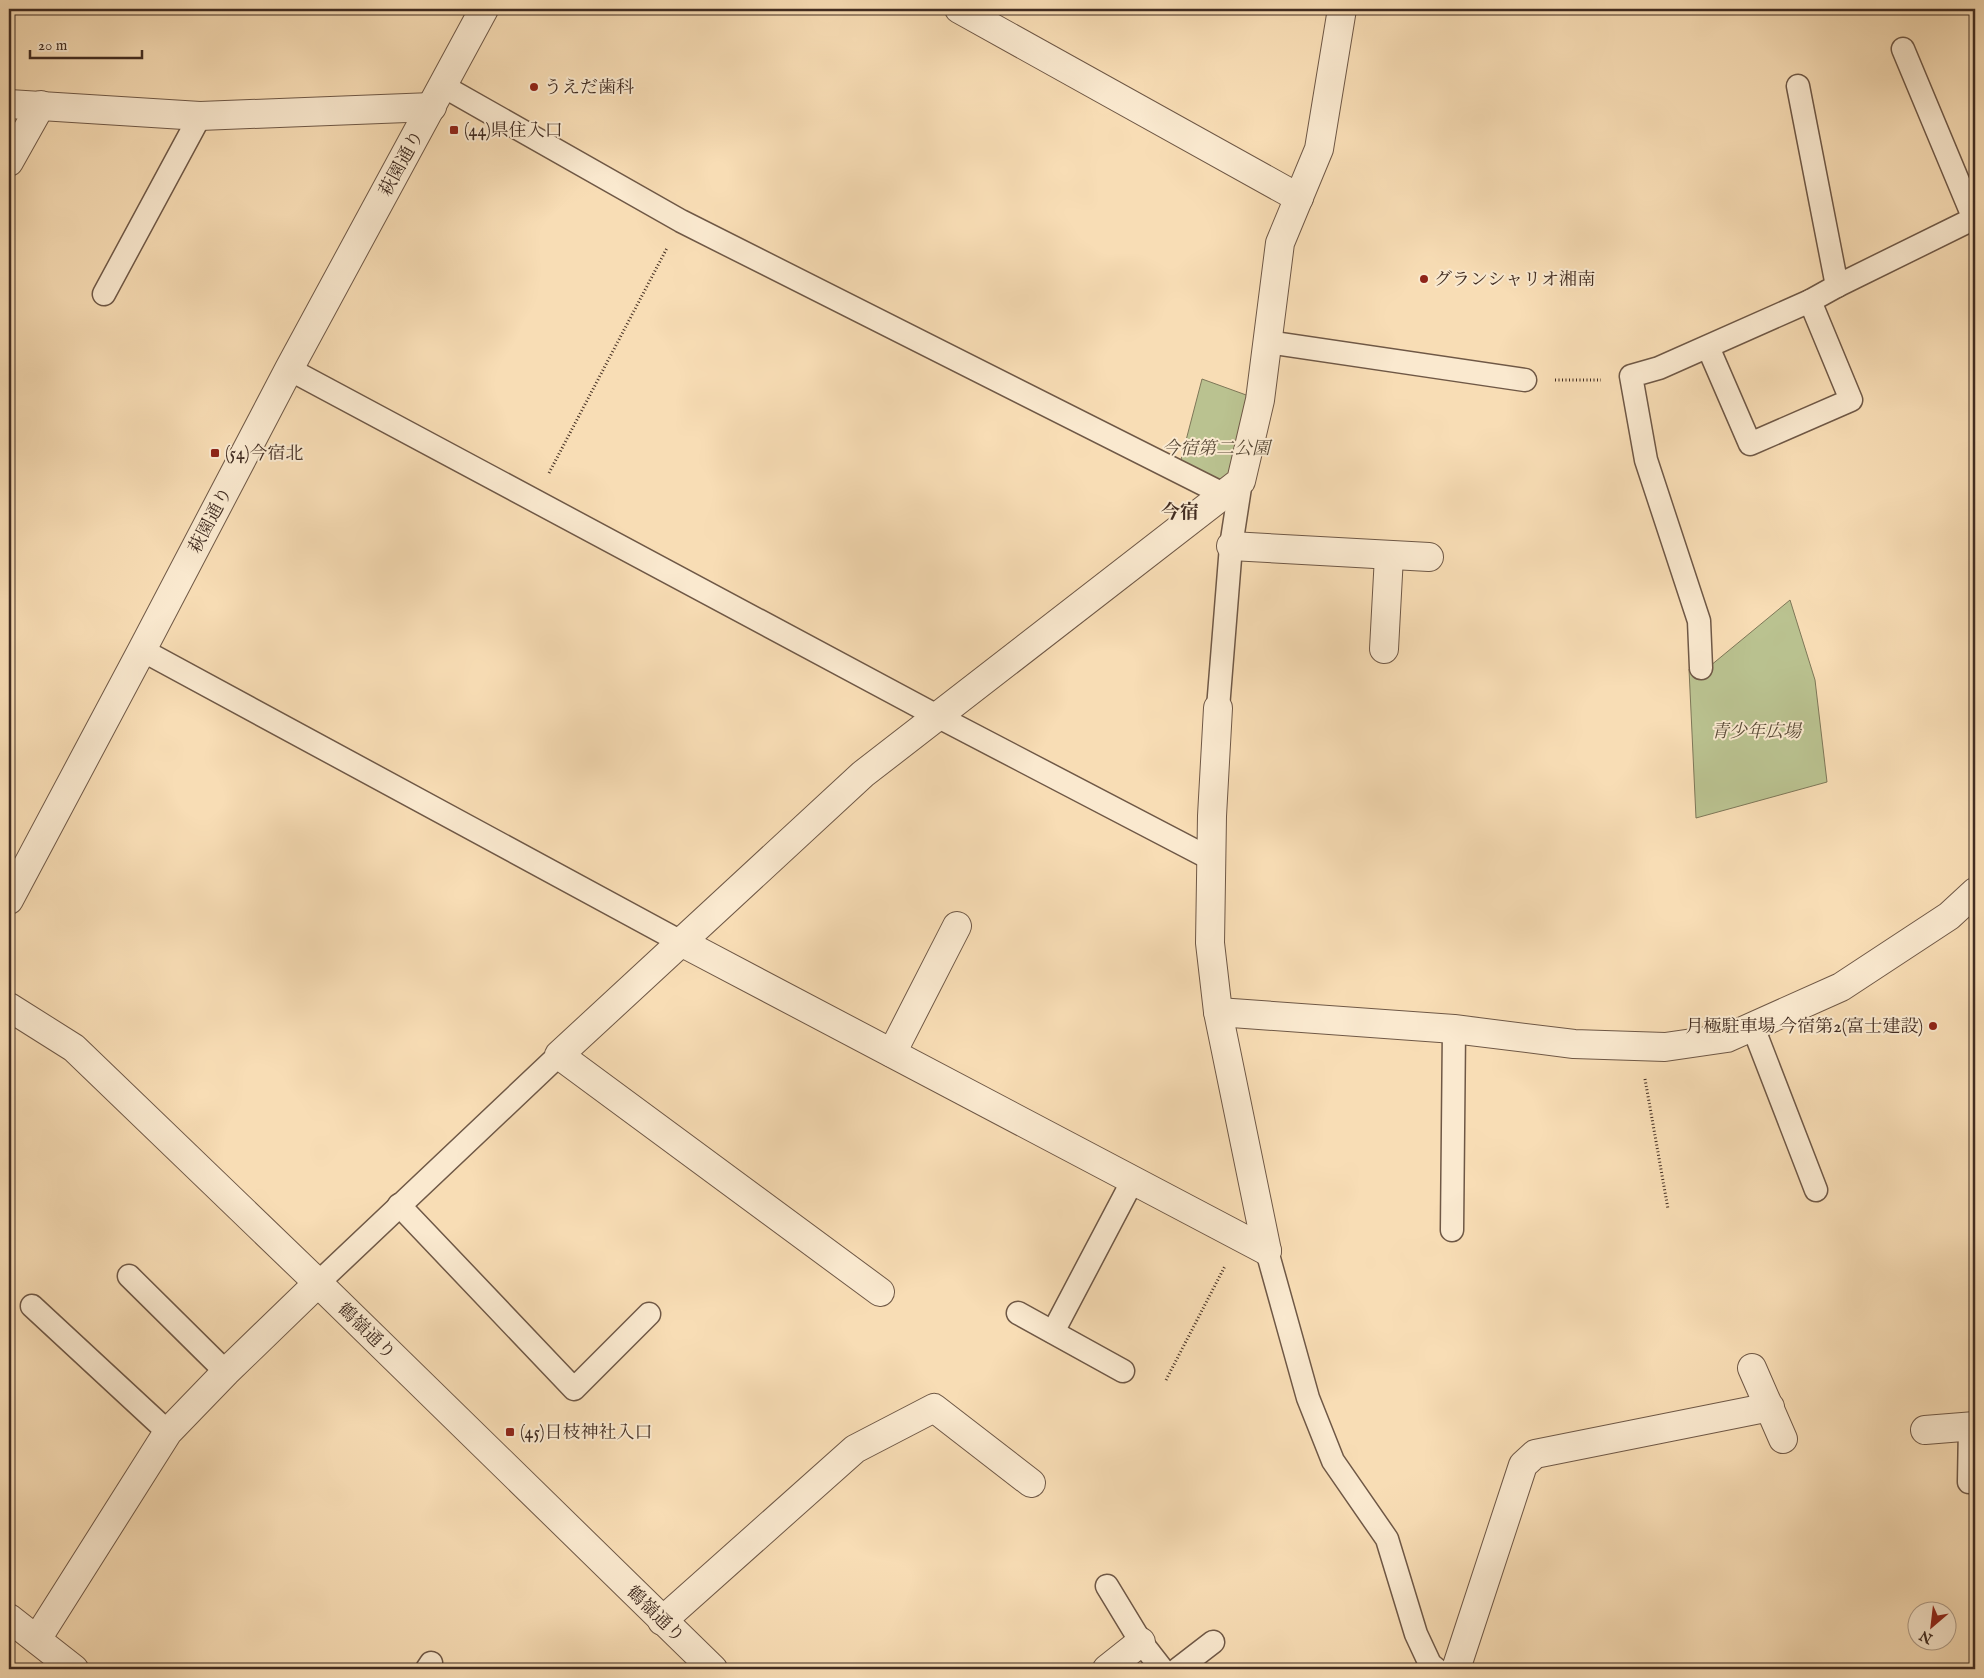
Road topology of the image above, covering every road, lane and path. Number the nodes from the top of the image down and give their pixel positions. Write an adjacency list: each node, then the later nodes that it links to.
1 (484, 9): 6 (street, 萩園通り)
2 (959, 9): 11 (street)
3 (1342, 9): 11 (street)
4 (1903, 49): 12 (lane)
5 (1798, 86): 14 (lane)
6 (437, 97): 9 (street); 13 (lane); 19 (street, 萩園通り)
7 (9, 104): 8 (street)
8 (41, 105): 9 (street); 10 (street)
9 (200, 116): 15 (lane)
10 (9, 162)
11 (1299, 198): 17 (street)
12 (1974, 218): 14 (lane)
13 (681, 221): 22 (lane); 23 (path)
14 (1837, 286): 16 (lane)
15 (104, 294)
16 (1810, 301): 18 (lane); 18 (lane)
17 (1268, 342): 21 (lane); 22 (street)
18 (1708, 347): 20 (lane)
19 (289, 369): 23 (lane); 28 (street, 萩園通り)
20 (1632, 376): 21 (path); 29 (lane)
21 (1525, 380)
22 (1232, 487): 24 (lane); 31 (street)
23 (534, 500): 31 (lane)
24 (1231, 546): 25 (street); 30 (lane)
25 (1389, 556): 26 (street); 27 (street)
26 (1429, 558)
27 (1384, 649)
28 (142, 650): 34 (street, 萩園通り); 36 (lane)
29 (1701, 668)
30 (1218, 708): 32 (street)
31 (937, 716): 32 (lane); 36 (street)
32 (1211, 859): 38 (street)
33 (1975, 892): 39 (street)
34 (9, 900)
35 (957, 926): 42 (street)
36 (681, 942): 42 (street); 43 (street)
37 (9, 1007): 52 (street, 鶴嶺通り)
38 (1218, 1012): 40 (street); 50 (street)
39 (1753, 1027): 41 (street); 45 (lane)
40 (1454, 1029): 41 (street); 48 (lane)
41 (1639, 1046): 47 (path)
42 (892, 1053): 44 (street)
43 (559, 1055): 46 (lane); 53 (street)
44 (1133, 1180): 49 (street); 57 (lane)
45 (1816, 1190)
46 (399, 1205): 52 (lane); 56 (lane)
47 (1668, 1209)
48 (1452, 1230)
49 (1240, 1236): 50 (street); 61 (path)
50 (1267, 1251): 80 (lane)
51 (129, 1276): 60 (lane)
52 (318, 1282): 60 (street); 71 (street, 鶴嶺通り)
53 (880, 1292)
54 (32, 1306): 65 (lane)
55 (1018, 1313): 57 (lane)
56 (649, 1314)
57 (1053, 1332): 59 (lane)
58 (1752, 1368): 62 (street)
59 (1123, 1371)
60 (226, 1372): 65 (street)
61 (1166, 1380)
62 (1770, 1407): 66 (street); 81 (street)
63 (1973, 1426): 64 (street); 67 (lane)
64 (1925, 1430)
65 (168, 1432): 72 (street)
66 (1783, 1439)
67 (1969, 1482)
68 (1031, 1483): 71 (street)
69 (1107, 1586): 73 (lane)
70 (9, 1618): 72 (street)
71 (662, 1621): 76 (street, 鶴嶺通り)
72 (37, 1639): 75 (street)
73 (1141, 1642): 77 (street); 78 (lane)
74 (1213, 1642): 79 (lane)
75 (74, 1669)
76 (713, 1669)
77 (1107, 1669)
78 (1162, 1669)
79 (1178, 1669)
80 (1436, 1669)
81 (1456, 1669)

